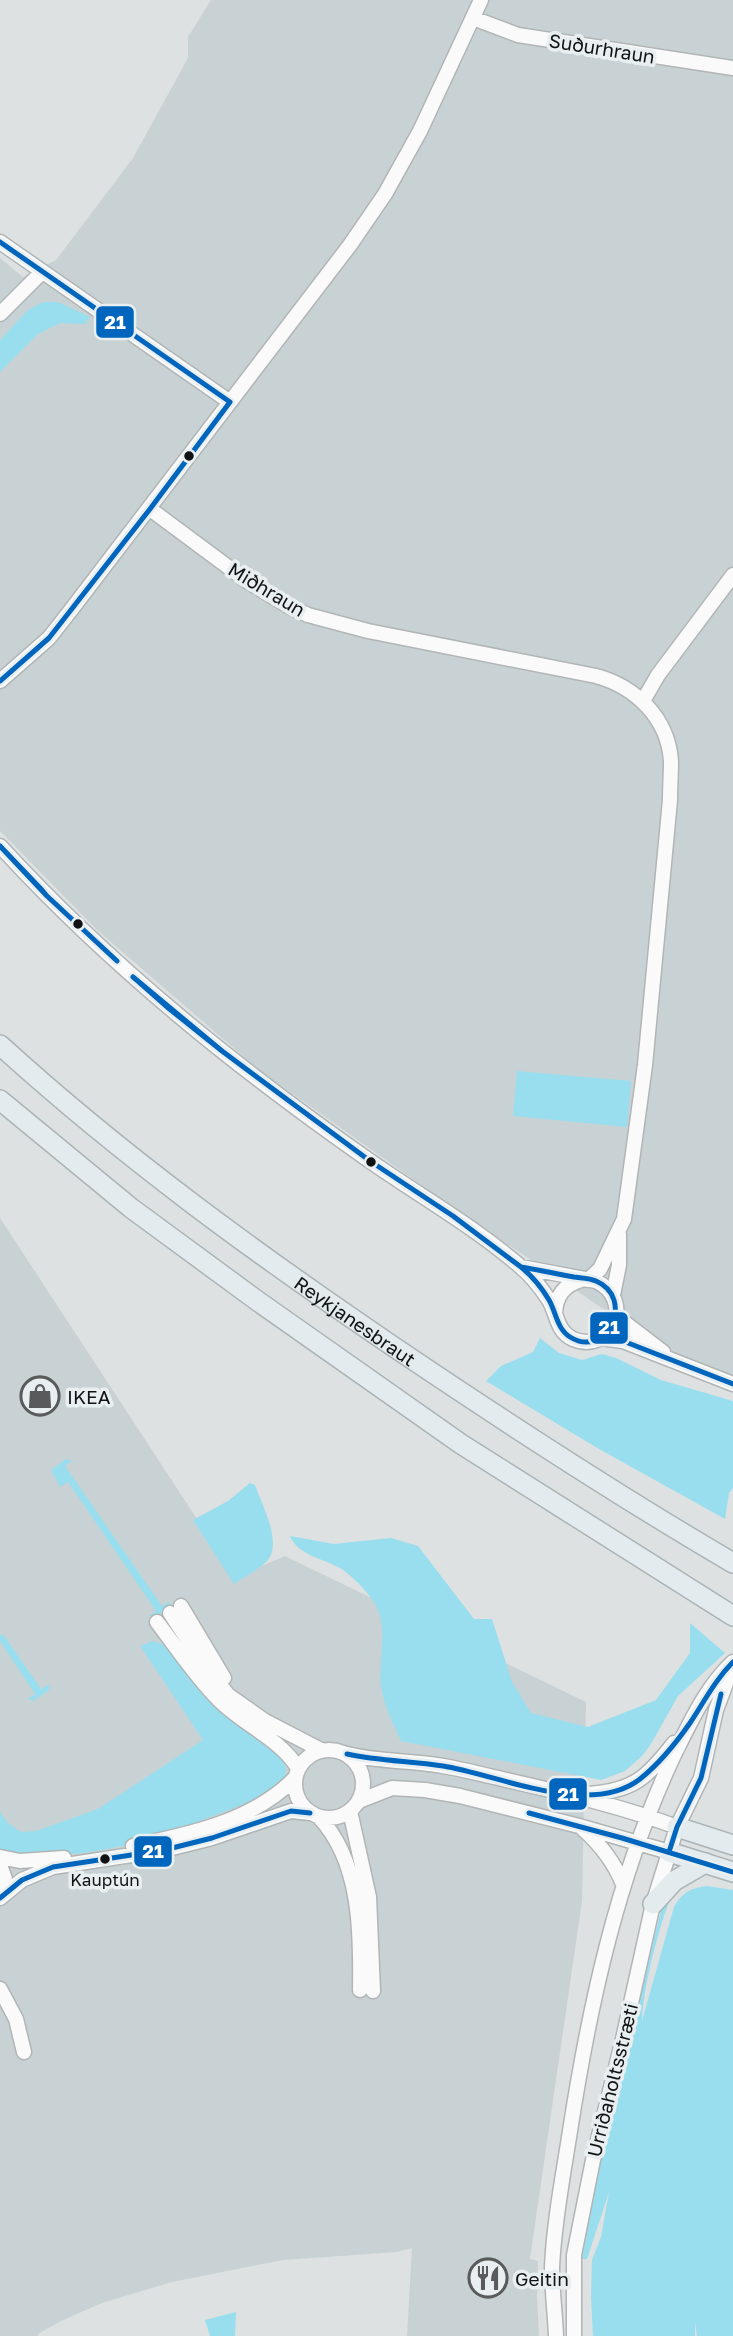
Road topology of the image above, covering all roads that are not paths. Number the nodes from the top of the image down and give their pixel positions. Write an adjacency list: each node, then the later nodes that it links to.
1 (481, 0): 2 (street)
2 (473, 18): 3 (street, Suðurhraun); 7 (street)
3 (733, 68)
4 (0, 242): 5 (street)
5 (41, 272): 6 (street); 7 (street)
6 (0, 314)
7 (230, 402): 8 (street)
8 (150, 509): 10 (street); 11 (street, Miðhraun)
9 (733, 575): 11 (street)
10 (0, 681)
11 (643, 701): 15 (street, Miðhraun)
12 (0, 846): 16 (street)
13 (0, 1045): 24 (highway, Reykjanesbraut)
14 (0, 1100): 25 (highway, Reykjanesbraut)
15 (619, 1233): 17 (street, Miðhraun); 18 (street, Miðhraun)
16 (521, 1267): 17 (street); 19 (street)
17 (585, 1280): 18 (street); 19 (street)
18 (612, 1295): 20 (street)
19 (555, 1313): 21 (street)
20 (616, 1316): 21 (street); 22 (street)
21 (601, 1338): 22 (street)
22 (672, 1359): 23 (street)
23 (733, 1384)
24 (733, 1563)
25 (667, 1576): 27 (highway, Reykjanesbraut); 29 (highway)
26 (176, 1610): 32 (street)
27 (733, 1616)
28 (157, 1622): 34 (street)
29 (733, 1626)
30 (733, 1664): 31 (street); 40 (street)
31 (690, 1722): 35 (street); 38 (street)
32 (321, 1750): 33 (street); 34 (street)
33 (347, 1755): 35 (street); 36 (street)
34 (296, 1773): 37 (street); 44 (street)
35 (575, 1795): 38 (street)
36 (355, 1806): 37 (street); 37 (street); 39 (street)
37 (314, 1815): 49 (street)
38 (646, 1816): 40 (street); 41 (street)
39 (579, 1826): 41 (street); 48 (street)
40 (677, 1827): 42 (highway); 43 (street, Urriðaholtsstræti)
41 (638, 1842): 43 (street); 48 (street, Urriðaholtsstræti)
42 (733, 1845)
43 (669, 1852): 45 (highway); 50 (street, Urriðaholtsstræti)
44 (0, 1857)
45 (705, 1863): 47 (highway); 50 (highway)
46 (0, 1865): 49 (street)
47 (733, 1872)
48 (623, 1884): 53 (street, Urriðaholtsstræti)
49 (0, 1898)
50 (653, 1904): 54 (street, Urriðaholtsstræti)
51 (0, 1989): 52 (street)
52 (24, 2052)
53 (556, 2336)
54 (574, 2336)

